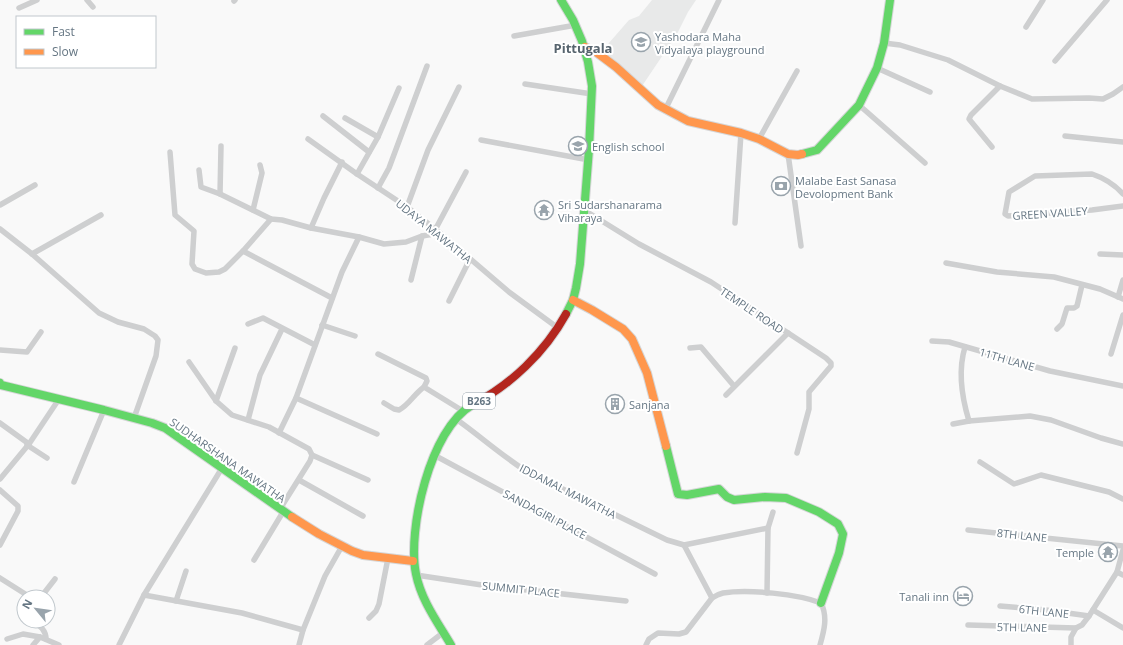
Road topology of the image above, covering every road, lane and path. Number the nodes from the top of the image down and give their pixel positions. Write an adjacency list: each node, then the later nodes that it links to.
1 (37, 0): 9 (street)
2 (87, 0): 8 (street)
3 (561, 0): 10 (main road, B263)
4 (719, 0): 27 (street)
5 (890, 0): 13 (main road)
6 (1043, 0): 11 (street)
7 (1107, 0): 15 (street)
8 (93, 7)
9 (19, 8)
10 (576, 25): 12 (street); 14 (main road, B263)
11 (1026, 27)
12 (514, 36)
13 (884, 43): 17 (main road); 20 (street)
14 (585, 47): 25 (main road, B263); 27 (main road)
15 (1055, 62)
16 (427, 66): 50 (street)
17 (877, 68): 24 (street); 26 (main road)
18 (797, 71): 34 (street)
19 (525, 84): 25 (street)
20 (1000, 86): 22 (street); 38 (street)
21 (459, 87): 55 (street)
22 (1123, 87)
23 (399, 88): 32 (street)
24 (930, 92)
25 (592, 94): 42 (main road, B263)
26 (859, 105): 41 (main road); 44 (street)
27 (665, 110): 30 (main road)
28 (323, 116): 40 (street)
29 (345, 118): 32 (street)
30 (741, 133): 34 (main road); 60 (street)
31 (1065, 136): 36 (street)
32 (378, 137): 40 (street)
33 (308, 139): 43 (street, UDAYA MAWATHA)
34 (759, 139): 41 (main road)
35 (481, 140): 42 (street)
36 (1123, 142)
37 (220, 146): 51 (street)
38 (992, 147)
39 (170, 152): 67 (street)
40 (370, 152): 48 (street)
41 (788, 154): 66 (street)
42 (589, 160): 57 (main road, B263)
43 (342, 162): 48 (street, UDAYA MAWATHA); 61 (street)
44 (925, 162)
45 (260, 165): 56 (street)
46 (199, 170): 51 (street)
47 (466, 172): 63 (street)
48 (357, 174): 50 (street, UDAYA MAWATHA)
49 (35, 184): 53 (street)
50 (378, 188): 55 (street, UDAYA MAWATHA)
51 (220, 194): 56 (street)
52 (1123, 194): 54 (street, GREEN VALLEY)
53 (0, 204)
54 (1123, 206)
55 (406, 207): 63 (street, UDAYA MAWATHA)
56 (253, 210): 59 (street)
57 (584, 210): 78 (main road, B263); 87 (street, TEMPLE ROAD)
58 (102, 215): 68 (street)
59 (271, 219): 61 (street); 67 (street)
60 (735, 223)
61 (311, 228): 65 (street)
62 (0, 229): 68 (street)
63 (437, 231): 64 (street); 71 (street, UDAYA MAWATHA)
64 (422, 236): 65 (street); 73 (street)
65 (359, 237): 76 (street)
66 (801, 246)
67 (243, 251): 76 (street)
68 (32, 254): 109 (street)
69 (1100, 254): 70 (street)
70 (1123, 255)
71 (470, 259): 79 (street); 84 (street, UDAYA MAWATHA)
72 (946, 263): 75 (street)
73 (411, 280)
74 (1123, 280): 77 (street)
75 (1082, 285): 77 (street); 85 (street)
76 (332, 298): 82 (street)
77 (1120, 298)
78 (573, 300): 84 (main road, B263); 158 (main road)
79 (449, 301)
80 (1123, 315): 96 (street)
81 (248, 324): 83 (street)
82 (322, 325): 88 (street); 90 (street)
83 (282, 328): 90 (street); 111 (street)
84 (558, 328): 108 (main road, B263)
85 (1057, 329)
86 (41, 332): 94 (street)
87 (788, 333): 99 (street); 119 (street, TEMPLE ROAD)
88 (355, 336)
89 (932, 341): 91 (street)
90 (315, 344): 103 (street)
91 (965, 347): 100 (street, 11TH LANE); 112 (street, 11TH LANE)
92 (235, 348): 105 (street)
93 (690, 348): 99 (street)
94 (0, 350)
95 (378, 354): 101 (street)
96 (1110, 354)
97 (189, 362): 105 (street)
98 (0, 384): 104 (main road, SUDHARSHANA MAWATHA)
99 (734, 386): 102 (street)
100 (1123, 386)
101 (424, 387): 106 (street); 108 (street)
102 (726, 395)
103 (296, 398): 115 (street); 116 (street)
104 (59, 399): 107 (main road, SUDHARSHANA MAWATHA); 117 (street)
105 (216, 401): 111 (street)
106 (384, 403)
107 (104, 410): 109 (main road, SUDHARSHANA MAWATHA); 128 (street)
108 (463, 411): 110 (main road, B263)
109 (134, 418): 124 (main road, SUDHARSHANA MAWATHA)
110 (456, 418): 121 (main road, B263); 137 (street, IDDAMAL MAWATHA)
111 (248, 420): 115 (street)
112 (969, 421): 114 (street); 118 (street)
113 (0, 423): 117 (street)
114 (953, 424)
115 (279, 433): 120 (street)
116 (377, 434)
117 (28, 444): 122 (street); 125 (street)
118 (1123, 444)
119 (797, 453)
120 (312, 454): 126 (street); 127 (street)
121 (434, 455): 143 (main road, B263); 146 (street, SANDAGIRI PLACE)
122 (47, 458)
123 (980, 462): 130 (street)
124 (222, 468): 131 (main road, SUDHARSHANA MAWATHA); 154 (street)
125 (0, 479)
126 (299, 480): 131 (street); 133 (street)
127 (368, 480)
128 (74, 482)
129 (0, 490): 136 (street)
130 (1123, 499)
131 (282, 510): 138 (main road, SUDHARSHANA MAWATHA); 142 (street)
132 (773, 512): 134 (street)
133 (363, 516)
134 (768, 528): 137 (street); 153 (street)
135 (968, 530): 139 (street, 8TH LANE)
136 (0, 545)
137 (684, 545): 155 (street)
138 (342, 546): 141 (main road, SUDHARSHANA MAWATHA); 167 (street)
139 (1123, 546)
140 (1123, 550): 145 (street)
141 (388, 558): 143 (main road, SUDHARSHANA MAWATHA); 162 (street)
142 (254, 560)
143 (413, 561): 147 (main road, B263)
144 (186, 571): 156 (street)
145 (1117, 572): 148 (street); 160 (street)
146 (655, 574)
147 (416, 575): 157 (street, SUMMIT PLACE); 168 (main road, B263)
148 (1123, 575)
149 (0, 578): 151 (street)
150 (55, 580): 152 (street)
151 (17, 589)
152 (48, 589)
153 (767, 593): 155 (street); 158 (street)
154 (144, 595): 156 (street); 173 (street)
155 (712, 598): 177 (street)
156 (176, 601): 167 (street)
157 (626, 601)
158 (821, 603): 178 (street)
159 (1000, 606): 161 (street, 6TH LANE)
160 (1093, 610): 161 (street); 165 (street)
161 (1089, 616): 164 (street)
162 (369, 618)
163 (968, 625): 164 (street, 5TH LANE)
164 (1076, 628): 179 (street)
165 (1123, 628)
166 (43, 629): 170 (street)
167 (303, 630): 174 (street)
168 (444, 632): 175 (street); 176 (main road, B263)
169 (7, 638): 170 (street)
170 (43, 638): 171 (street); 172 (street)
171 (33, 645)
172 (59, 645)
173 (119, 645)
174 (299, 645)
175 (427, 645)
176 (451, 645)
177 (646, 645)
178 (820, 645)
179 (1071, 645)

